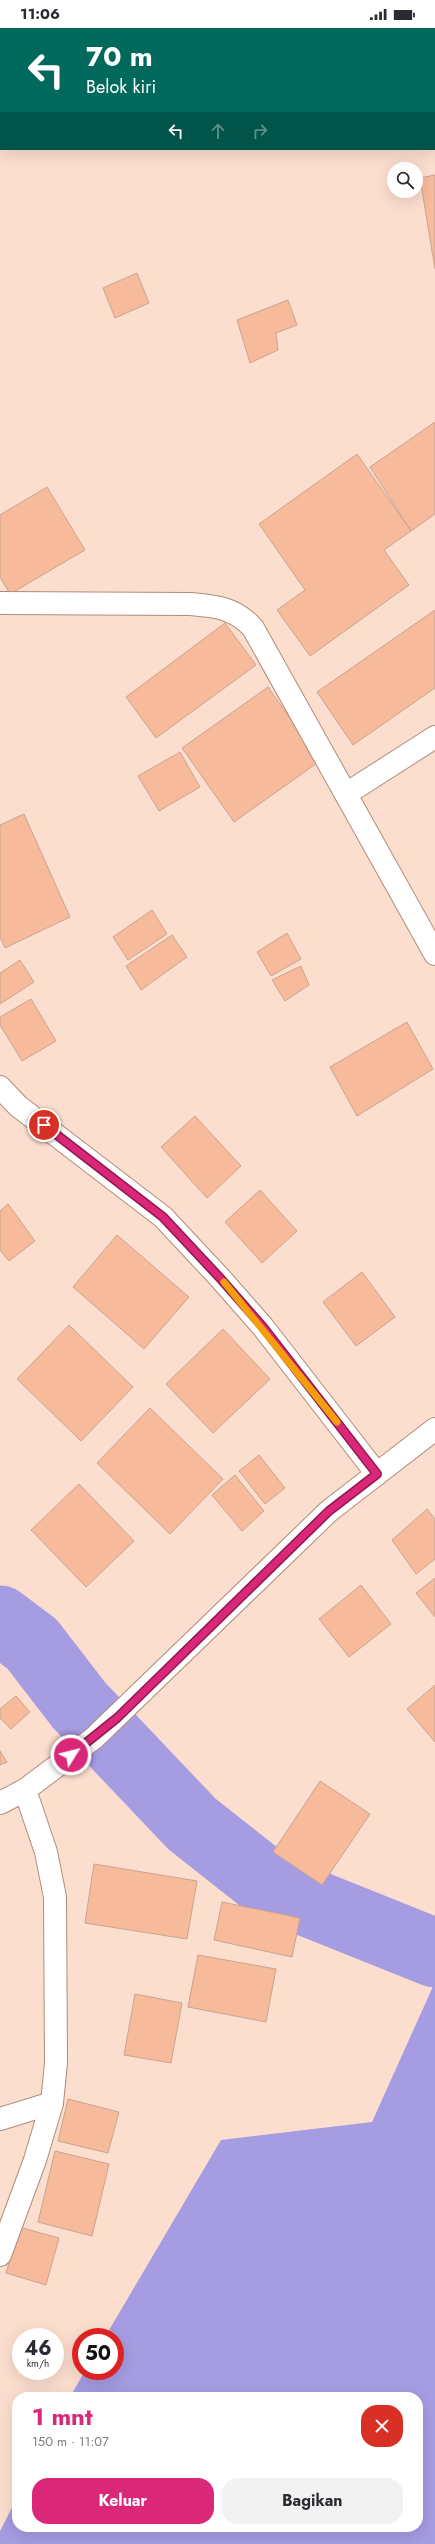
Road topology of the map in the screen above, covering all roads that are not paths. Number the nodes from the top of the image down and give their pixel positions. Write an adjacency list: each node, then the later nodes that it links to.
1 (0, 603): 3 (street)
2 (435, 737): 3 (street)
3 (346, 794): 4 (street)
4 (435, 954)
5 (0, 1087): 7 (street)
6 (435, 1429): 7 (street)
7 (377, 1474): 8 (street)
8 (25, 1790): 9 (street); 10 (street)
9 (0, 1803)
10 (52, 2103): 11 (street); 12 (street)
11 (0, 2119)
12 (0, 2255)

